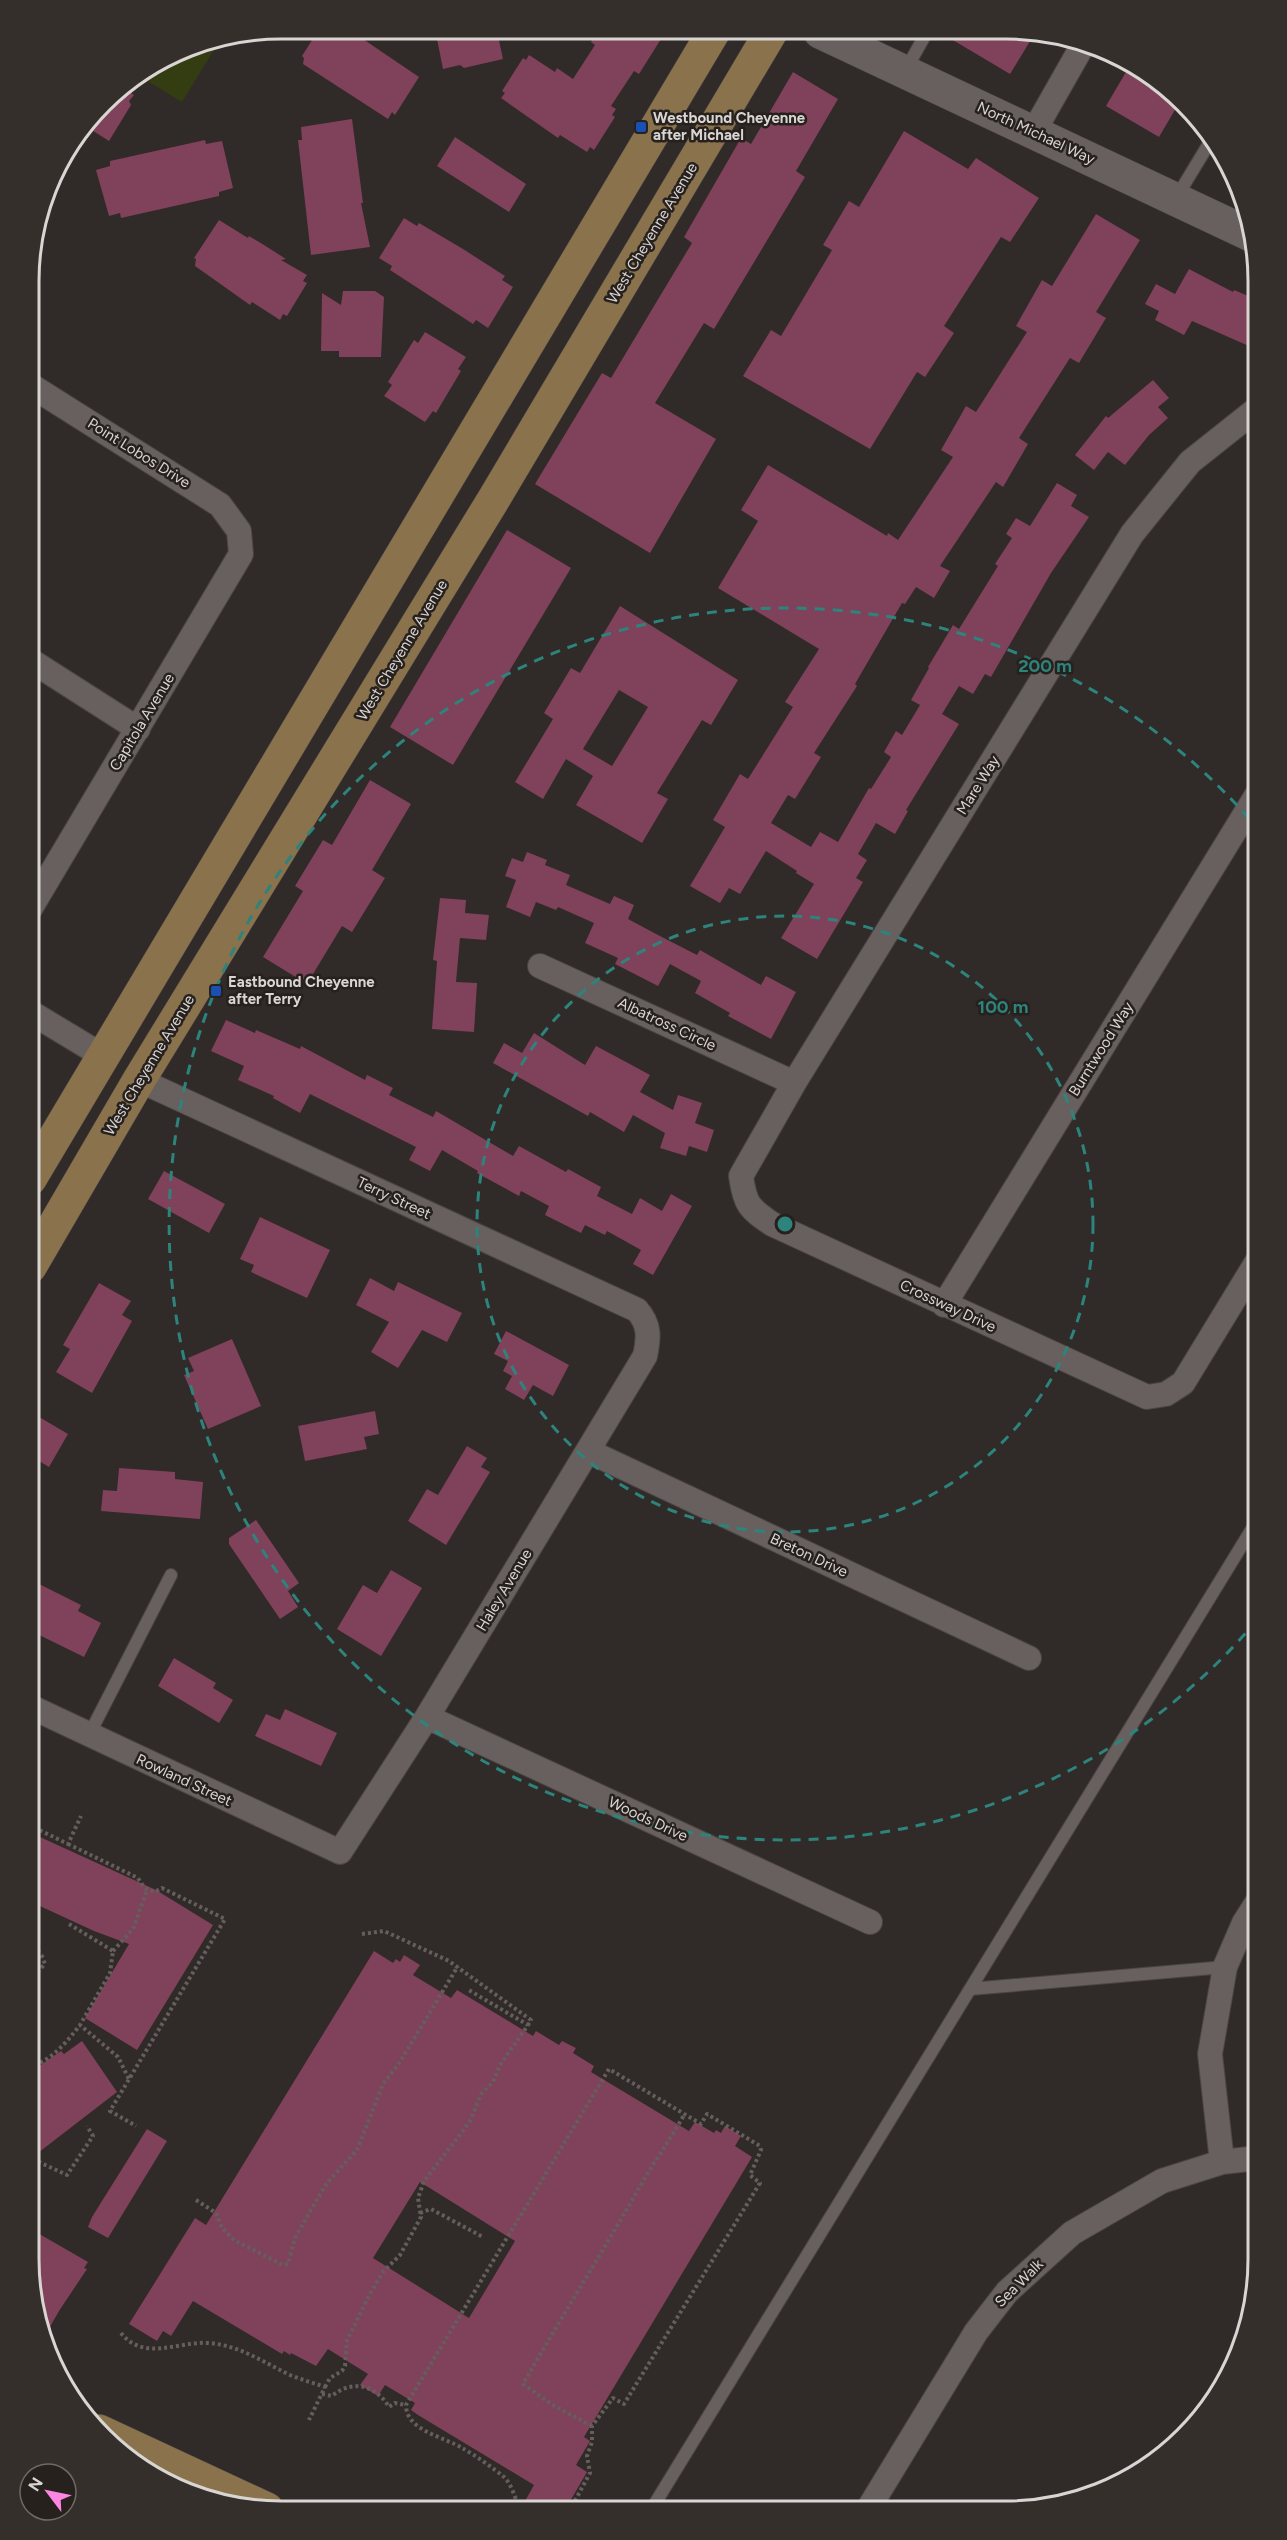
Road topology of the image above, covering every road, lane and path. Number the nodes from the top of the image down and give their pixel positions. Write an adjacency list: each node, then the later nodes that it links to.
1 (709, 39): 16 (main road)
2 (767, 39): 22 (main road, West Cheyenne Avenue)
3 (835, 39): 6 (street, North Michael Way)
4 (924, 39): 6 (lane)
5 (1080, 51): 7 (street)
6 (905, 72): 7 (street, North Michael Way)
7 (1034, 131): 9 (street, North Michael Way)
8 (1207, 147): 9 (lane)
9 (1176, 199): 10 (street, North Michael Way)
10 (1242, 231)
11 (39, 391): 13 (street, Point Lobos Drive)
12 (1248, 416): 23 (street, Mare Way)
13 (239, 531): 15 (street, Capitola Avenue)
14 (39, 666): 15 (street)
15 (138, 729): 18 (street, Capitola Avenue)
16 (256, 801): 21 (main road); 22 (main road)
17 (1248, 809): 29 (street, Burntwood Way)
18 (39, 894)
19 (540, 966): 23 (street, Albatross Circle)
20 (39, 1017): 21 (street)
21 (103, 1056): 24 (main road); 26 (main road)
22 (140, 1080): 27 (main road, West Cheyenne Avenue); 30 (street, Terry Street)
23 (794, 1083): 25 (street, Mare Way)
24 (39, 1164)
25 (743, 1192): 29 (street, Crossway Drive)
26 (39, 1222)
27 (39, 1251)
28 (1248, 1276): 29 (street, Crossway Drive)
29 (944, 1305)
30 (645, 1320): 31 (street, Haley Avenue)
31 (588, 1451): 34 (street, Breton Drive); 36 (street, Haley Avenue)
32 (1248, 1535): 53 (lane)
33 (171, 1575): 37 (lane)
34 (1029, 1658)
35 (39, 1711): 37 (street, Rowland Street)
36 (428, 1717): 41 (street, Haley Avenue); 44 (street, Woods Drive)
37 (89, 1735): 41 (street, Rowland Street)
38 (81, 1816): 40 (path)
39 (39, 1830): 40 (path)
40 (68, 1844): 42 (path)
41 (339, 1852)
42 (147, 1890): 47 (path); 57 (path)
43 (1248, 1917): 50 (street)
44 (870, 1922)
45 (69, 1924): 47 (path)
46 (363, 1934): 49 (path)
47 (113, 1951): 54 (path)
48 (39, 1953): 51 (path)
49 (458, 1966): 55 (path); 64 (path)
50 (1225, 1967): 53 (lane); 63 (street)
51 (39, 1970)
52 (467, 1989): 55 (path)
53 (970, 1989): 77 (lane)
54 (80, 2025): 56 (path); 57 (path)
55 (528, 2025): 65 (path)
56 (39, 2063)
57 (129, 2080): 60 (path)
58 (684, 2115): 70 (path); 72 (path); 72 (path)
59 (87, 2126): 62 (path)
60 (136, 2126)
61 (1248, 2159): 63 (street, Sea Walk)
62 (39, 2162)
63 (1222, 2162): 78 (street, Sea Walk)
64 (196, 2200)
65 (420, 2212): 66 (path); 68 (path)
66 (483, 2236)
67 (121, 2333): 68 (path)
68 (325, 2387): 69 (path)
69 (322, 2394): 70 (path); 71 (path)
70 (406, 2405): 75 (path)
71 (309, 2420)
72 (592, 2426): 76 (path)
73 (123, 2443): 74 (main road)
74 (242, 2498)
75 (517, 2501)
76 (575, 2501)
77 (657, 2501)
78 (873, 2501)

